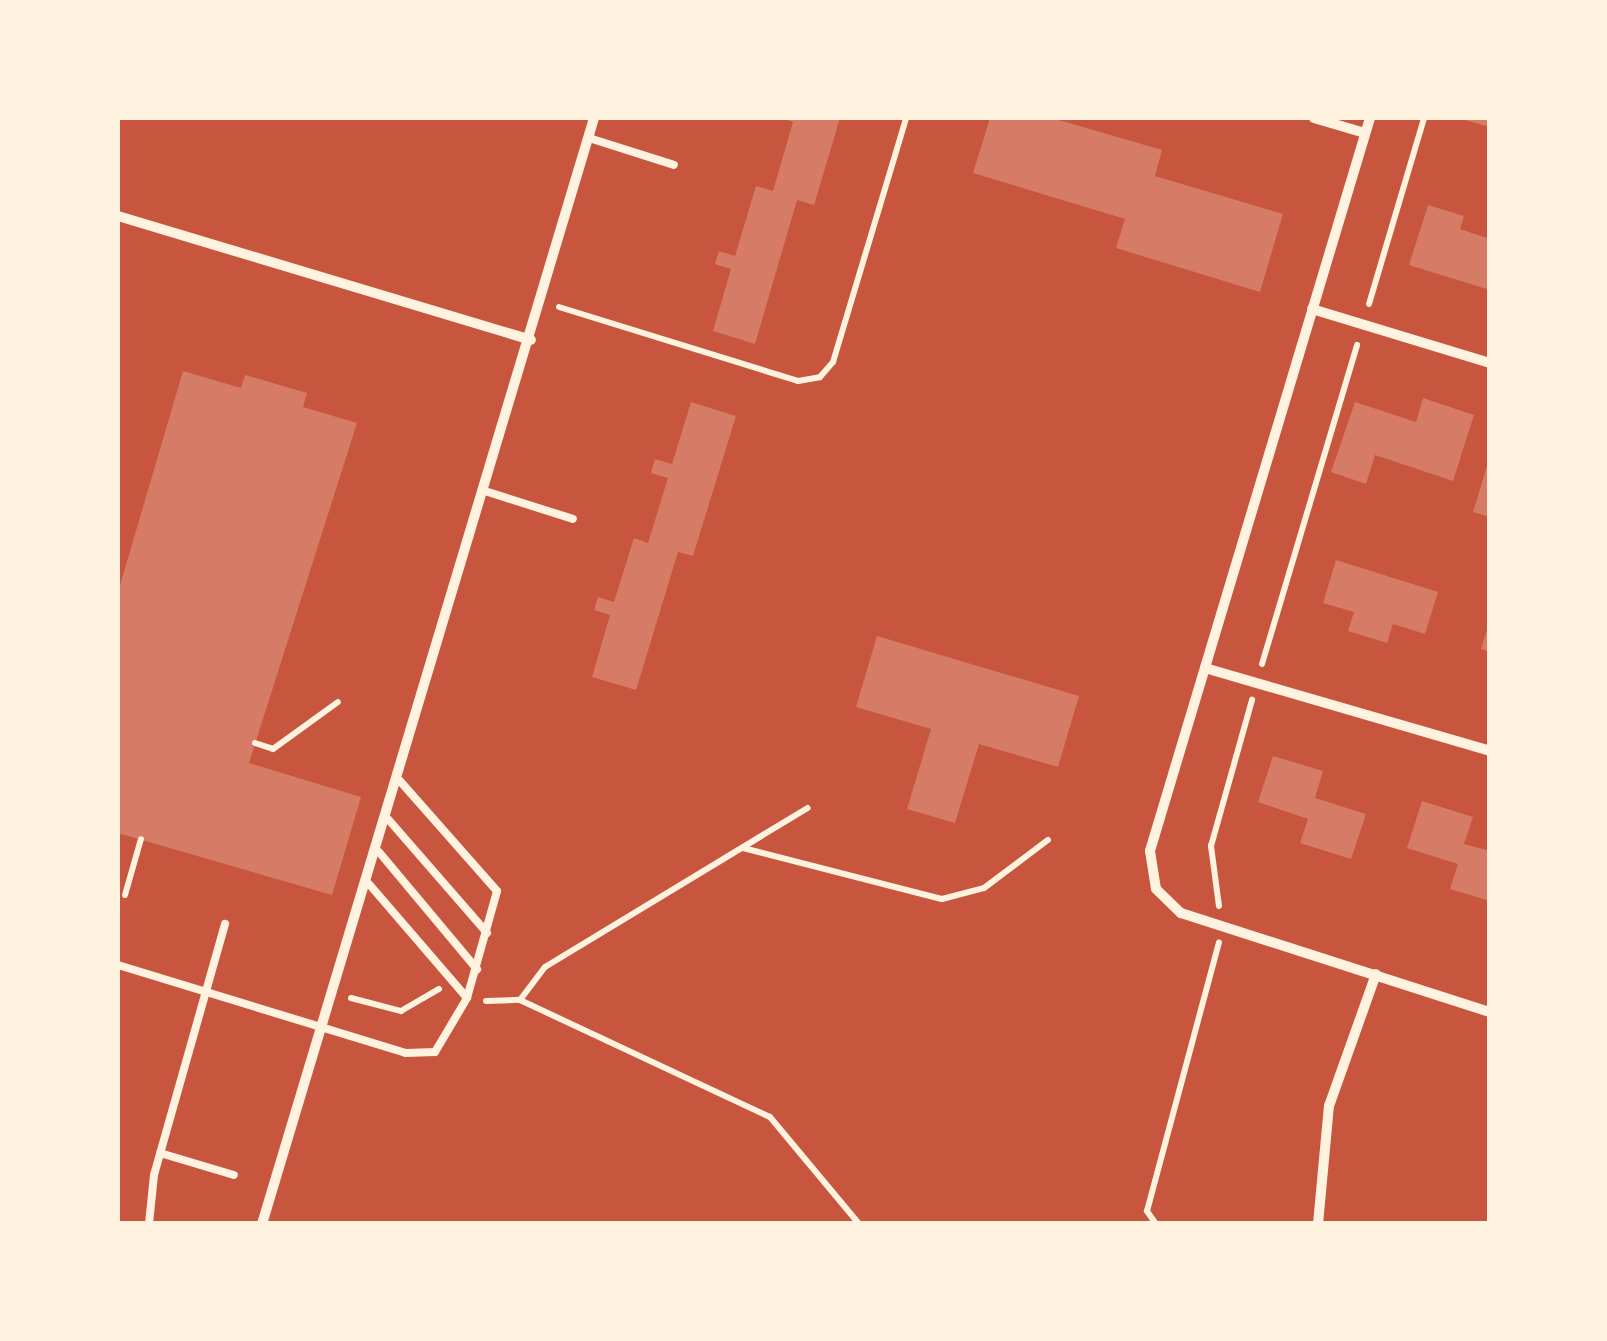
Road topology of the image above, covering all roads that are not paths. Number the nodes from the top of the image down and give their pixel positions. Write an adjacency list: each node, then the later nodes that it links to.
1 (594, 118): 5 (street)
2 (1314, 118): 4 (street)
3 (1370, 118): 4 (street)
4 (1365, 133): 8 (street)
5 (588, 138): 6 (lane); 9 (street)
6 (674, 165)
7 (118, 216): 9 (street)
8 (1312, 309): 10 (street); 13 (street)
9 (531, 340): 11 (street)
10 (1490, 363)
11 (488, 492): 12 (lane); 15 (street)
12 (573, 519)
13 (1205, 668): 14 (street); 23 (street)
14 (1490, 751)
15 (400, 781): 16 (street); 20 (lane)
16 (388, 819): 17 (street); 20 (lane)
17 (379, 852): 18 (street); 22 (lane)
18 (369, 884): 25 (lane); 27 (street)
19 (226, 924): 24 (lane)
20 (487, 934): 22 (lane)
21 (118, 965): 24 (lane)
22 (477, 969): 25 (lane)
23 (1376, 974): 26 (street); 32 (street)
24 (205, 992): 27 (lane); 28 (lane)
25 (467, 998): 27 (lane)
26 (1490, 1012)
27 (325, 1028): 31 (street)
28 (160, 1153): 29 (lane); 30 (lane)
29 (234, 1174)
30 (150, 1224)
31 (262, 1224)
32 (1318, 1224)

